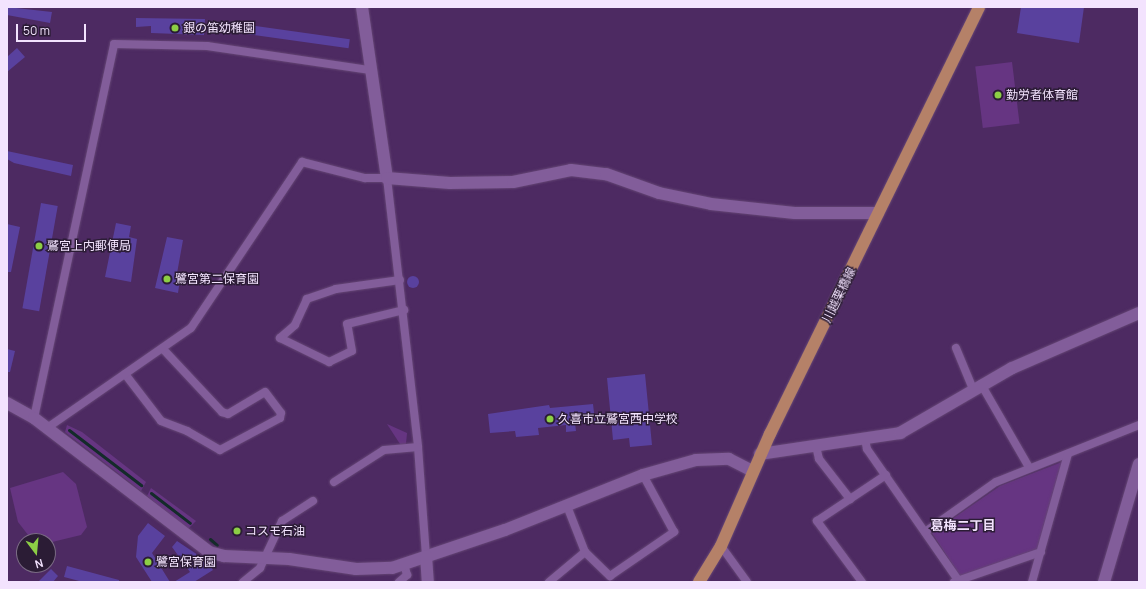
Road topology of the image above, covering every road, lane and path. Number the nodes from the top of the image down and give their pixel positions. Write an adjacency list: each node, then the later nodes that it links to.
1 (362, 7): 3 (street)
2 (979, 7): 5 (main road, 川越栗橋線)
3 (370, 70): 4 (street); 14 (street)
4 (387, 178): 5 (street); 6 (street); 10 (street)
5 (878, 213): 20 (main road, 川越栗橋線)
6 (400, 280): 7 (street); 7 (street)
7 (404, 310): 19 (street)
8 (1139, 314): 12 (street)
9 (956, 348): 12 (street)
10 (163, 349): 11 (street); 11 (street)
11 (125, 374): 16 (street)
12 (977, 386): 17 (street); 23 (street)
13 (7, 403): 14 (street)
14 (34, 418): 16 (street)
15 (1139, 425): 21 (street)
16 (47, 428): 36 (street)
17 (865, 439): 18 (street); 26 (street)
18 (816, 446): 20 (street); 28 (street)
19 (418, 447): 27 (street); 35 (street)
20 (760, 454): 24 (main road, 川越栗橋線)
21 (1068, 454): 23 (street); 34 (street)
22 (1139, 464): 49 (street)
23 (1029, 467): 31 (street)
24 (753, 471): 25 (street); 32 (main road, 川越栗橋線)
25 (643, 475): 30 (street); 38 (street)
26 (886, 475): 28 (street); 31 (street)
27 (334, 482)
28 (850, 499): 47 (street)
29 (313, 501): 36 (street)
30 (567, 506): 33 (street); 35 (street)
31 (925, 532): 39 (street)
32 (721, 546): 45 (main road, 川越栗橋線); 46 (street)
33 (585, 552): 38 (street); 43 (street)
34 (1041, 552): 39 (street); 48 (street)
35 (426, 556): 37 (street); 42 (street)
36 (266, 557): 37 (street); 40 (street)
37 (404, 564): 41 (street)
38 (610, 576): 44 (street)
39 (956, 581)
40 (243, 582)
41 (398, 582)
42 (428, 582)
43 (549, 582)
44 (603, 582)
45 (699, 582)
46 (747, 582)
47 (862, 582)
48 (1032, 582)
49 (1104, 582)

